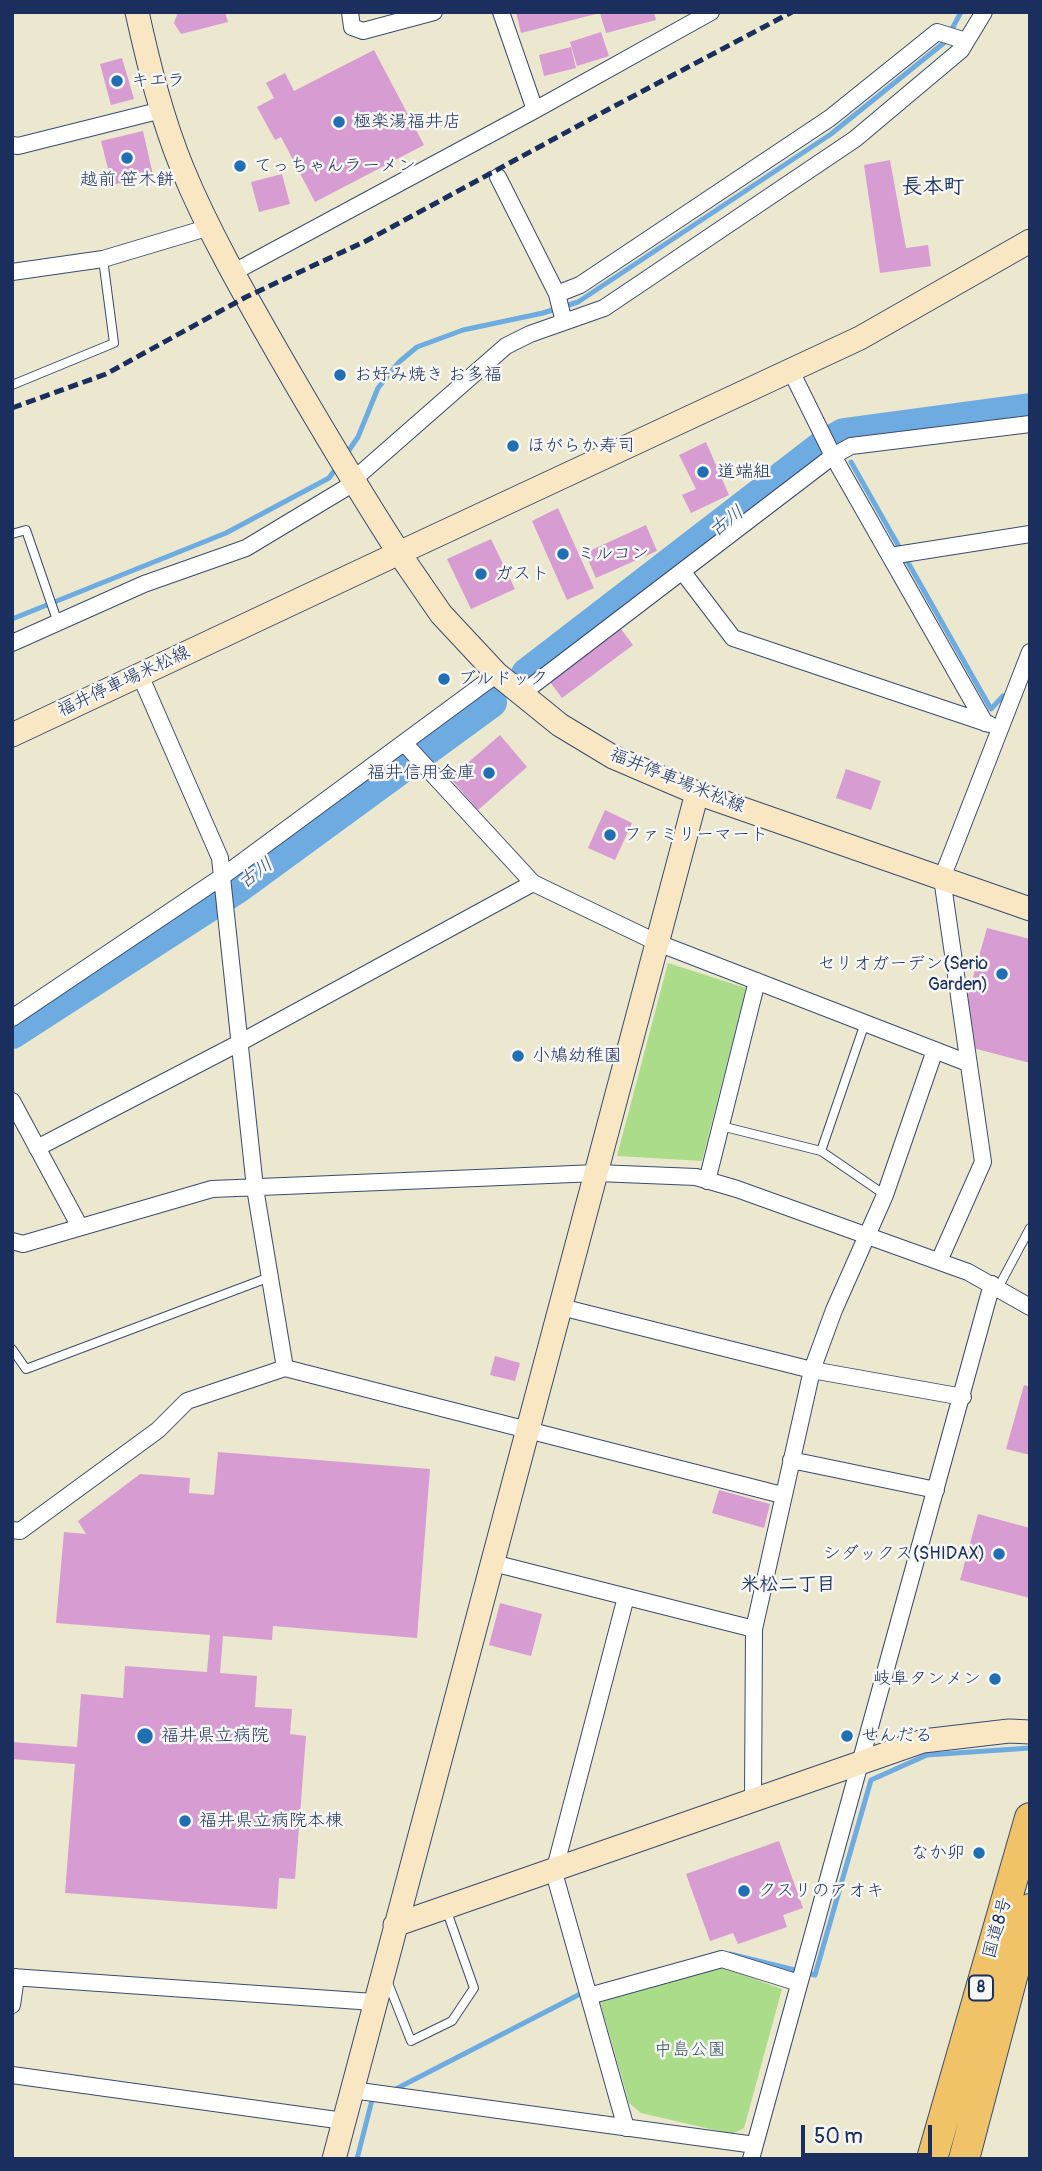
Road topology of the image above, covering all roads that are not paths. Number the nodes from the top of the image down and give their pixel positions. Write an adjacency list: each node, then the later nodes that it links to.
1 (137, 12): 8 (street)
2 (350, 12): 3 (street)
3 (434, 12)
4 (501, 12): 9 (street)
5 (711, 12): 9 (street)
6 (984, 12): 7 (street)
7 (966, 41): 17 (street); 18 (street)
8 (162, 110): 10 (street); 12 (street)
9 (535, 110): 16 (street)
10 (12, 145)
11 (498, 177): 17 (street)
12 (209, 227): 14 (street); 16 (street)
13 (1030, 241): 19 (street)
14 (103, 259): 15 (street); 20 (lane)
15 (12, 272)
16 (234, 272): 23 (street)
17 (557, 294): 18 (street)
18 (564, 322): 23 (street)
19 (791, 371): 22 (street); 26 (street)
20 (12, 385)
21 (1030, 424): 22 (street)
22 (833, 456): 27 (street); 28 (street)
23 (353, 482): 26 (street); 29 (street)
24 (12, 534): 29 (lane)
25 (1030, 534): 27 (street)
26 (399, 553): 32 (street, 福井停車場米松線); 33 (street, 福井停車場米松線)
27 (890, 556): 36 (street)
28 (682, 571): 35 (street); 36 (street)
29 (58, 623): 30 (street)
30 (12, 643)
31 (1030, 652): 34 (street)
32 (140, 674): 37 (street, 福井停車場米松線); 40 (street)
33 (497, 674): 35 (street, 福井停車場米松線); 38 (street)
34 (1025, 679): 36 (street)
35 (520, 695): 39 (street, 福井停車場米松線)
36 (993, 725): 41 (street)
37 (12, 735)
38 (404, 743): 40 (street); 42 (street)
39 (697, 793): 41 (street, 福井停車場米松線); 44 (street)
40 (223, 876): 46 (street); 48 (street)
41 (942, 878): 43 (street, 福井停車場米松線); 50 (street)
42 (533, 883): 44 (street); 48 (street)
43 (1030, 909)
44 (658, 943): 45 (street); 55 (street)
45 (757, 981): 47 (street); 52 (street)
46 (12, 1018)
47 (865, 1023): 49 (street); 54 (lane)
48 (241, 1042): 53 (street); 57 (street)
49 (935, 1050): 50 (street); 58 (street)
50 (968, 1063): 63 (street)
51 (12, 1101): 53 (street)
52 (721, 1126): 54 (lane); 56 (street)
53 (37, 1148): 59 (street)
54 (821, 1151): 58 (lane)
55 (597, 1173): 56 (street); 57 (street); 66 (street)
56 (707, 1181): 61 (street)
57 (255, 1188): 59 (street); 64 (street)
58 (885, 1195): 61 (street)
59 (80, 1227): 62 (street)
60 (1030, 1228): 65 (lane)
61 (866, 1236): 63 (street); 70 (street)
62 (12, 1241)
63 (939, 1261): 65 (street)
64 (270, 1277): 68 (lane); 69 (street)
65 (995, 1286): 67 (street); 71 (street)
66 (561, 1307): 70 (street); 72 (street)
67 (1030, 1307)
68 (12, 1349)
69 (285, 1368): 72 (street); 76 (street)
70 (812, 1370): 71 (street); 73 (street)
71 (963, 1397): 74 (street)
72 (528, 1429): 75 (street); 77 (street)
73 (791, 1460): 74 (street); 75 (street)
74 (936, 1490): 81 (street)
75 (782, 1495): 79 (street)
76 (12, 1530)
77 (493, 1563): 78 (street); 87 (street)
78 (626, 1597): 79 (street); 84 (street)
79 (754, 1629): 82 (street)
80 (1030, 1732): 81 (street)
81 (860, 1763): 82 (street); 90 (street)
82 (753, 1799): 84 (street)
83 (1030, 1818): 100 (highway, 国道8号 / 8)
84 (554, 1868): 85 (street); 91 (street)
85 (445, 1907): 87 (street); 88 (lane)
86 (1030, 1909): 101 (highway, 国道8号 / 8)
87 (395, 1925): 88 (street)
88 (383, 1970): 92 (street)
89 (14, 1977): 92 (street); 93 (street)
90 (799, 1983): 91 (street); 98 (street)
91 (589, 1996): 97 (street)
92 (374, 2002): 95 (street)
93 (12, 2005)
94 (12, 2075): 96 (street)
95 (352, 2090): 96 (street); 97 (street)
96 (344, 2121): 99 (street)
97 (626, 2128): 98 (street)
98 (753, 2152)
99 (334, 2159)
100 (932, 2159)
101 (964, 2159)

